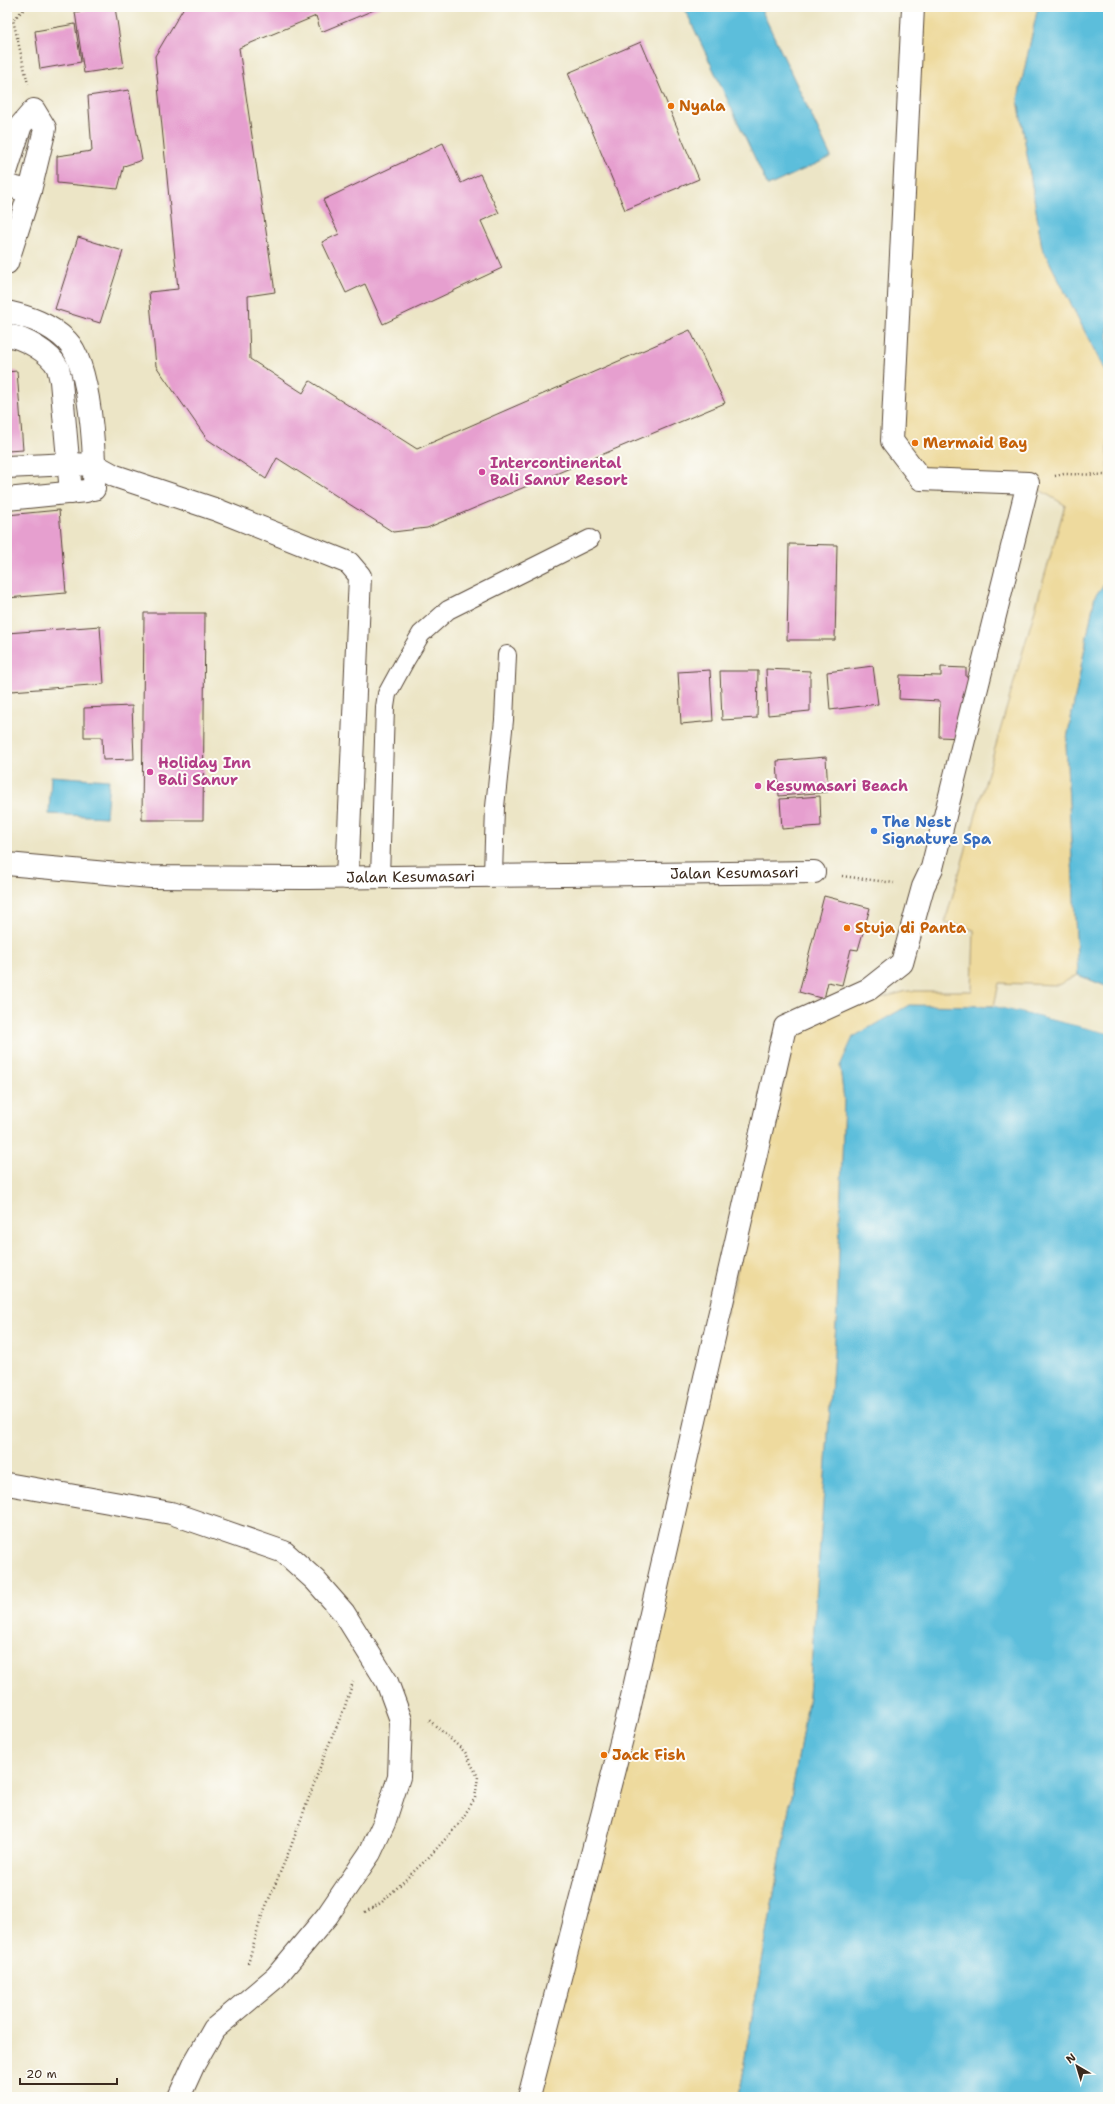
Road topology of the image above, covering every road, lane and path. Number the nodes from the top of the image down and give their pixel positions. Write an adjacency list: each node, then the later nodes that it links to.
1 (26, 7): 3 (path)
2 (913, 7): 15 (street)
3 (34, 110): 4 (street); 6 (street)
4 (7, 169)
5 (7, 186): 6 (street)
6 (30, 191): 7 (street)
7 (7, 263)
8 (7, 312): 11 (street)
9 (7, 335): 10 (street)
10 (70, 464): 11 (street); 12 (street); 17 (street)
11 (95, 465): 14 (street); 16 (street)
12 (7, 467)
13 (1108, 475): 15 (path)
14 (115, 476): 16 (street); 24 (street)
15 (1028, 483): 26 (street)
16 (94, 489): 17 (street)
17 (71, 493): 18 (street)
18 (7, 499)
19 (590, 539): 25 (lane)
20 (508, 655): 23 (lane)
21 (7, 864): 24 (street, Jalan Kesumasari)
22 (814, 872): 23 (street, Jalan Kesumasari); 26 (path)
23 (492, 875): 25 (street, Jalan Kesumasari)
24 (347, 878): 25 (street, Jalan Kesumasari)
25 (380, 878)
26 (923, 887): 31 (street)
27 (7, 1484): 28 (street)
28 (363, 1643): 29 (path); 30 (street)
29 (246, 1970)
30 (179, 2097)
31 (529, 2097)

